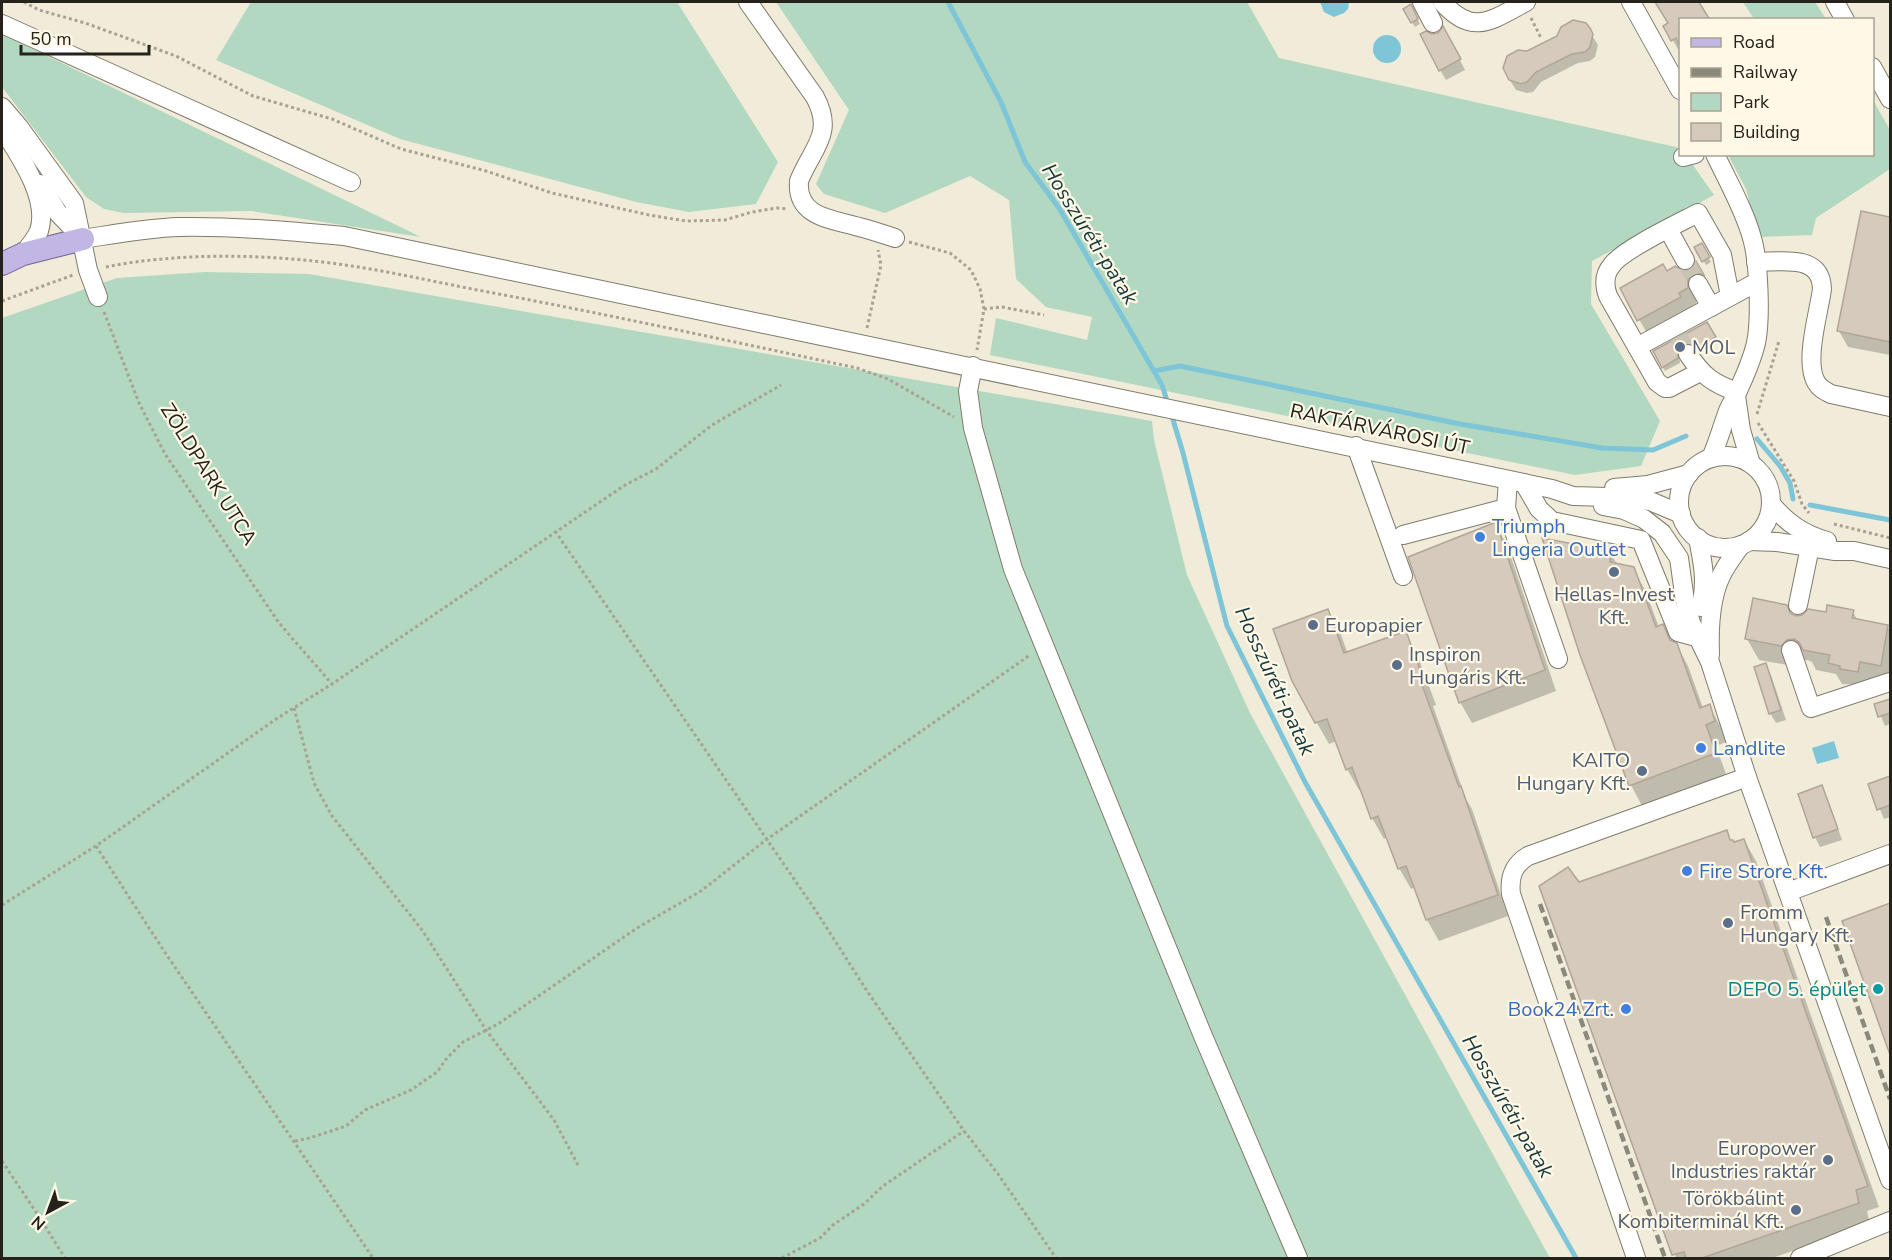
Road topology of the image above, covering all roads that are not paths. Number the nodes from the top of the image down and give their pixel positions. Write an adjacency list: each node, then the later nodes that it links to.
1 (748, 2): 19 (street)
2 (1422, 2): 8 (street)
3 (1442, 2): 4 (street)
4 (1526, 2)
5 (1631, 2): 11 (street)
6 (1835, 2): 7 (street)
7 (1844, 18)
8 (1433, 22)
9 (2, 24): 17 (street)
10 (1874, 71): 12 (street)
11 (1679, 88)
12 (1890, 99)
13 (2, 107): 20 (street)
14 (2, 128): 16 (street)
15 (1716, 156): 23 (street)
16 (28, 172): 20 (street); 21 (street)
17 (351, 182)
18 (1668, 229): 22 (street); 27 (street); 30 (street)
19 (895, 238)
20 (83, 239): 21 (main road); 28 (street); 32 (street, RAKTÁRVÁROSI ÚT)
21 (23, 254): 24 (main road)
22 (1685, 260)
23 (1756, 262): 25 (street); 35 (street)
24 (2, 264)
25 (1757, 282): 27 (street); 34 (street)
26 (1698, 284): 29 (street)
27 (1730, 296): 29 (street)
28 (98, 297)
29 (1711, 306): 30 (street)
30 (1637, 347): 33 (street)
31 (1688, 354): 33 (street)
32 (973, 366): 36 (street, RAKTÁRVÁROSI ÚT); 64 (street)
33 (1700, 372): 34 (street)
34 (1737, 394): 37 (street); 38 (street)
35 (1890, 406)
36 (1356, 446): 40 (street, RAKTÁRVÁROSI ÚT); 52 (street)
37 (1711, 458): 38 (street); 39 (street, RAKTÁRVÁROSI ÚT)
38 (1751, 464): 43 (street)
39 (1689, 474): 41 (street, RAKTÁRVÁROSI ÚT); 45 (street)
40 (1516, 481): 41 (street, RAKTÁRVÁROSI ÚT); 44 (street); 54 (street)
41 (1552, 489): 42 (street, RAKTÁRVÁROSI ÚT)
42 (1573, 496): 45 (street, RAKTÁRVÁROSI ÚT); 54 (street)
43 (1771, 504): 48 (street); 50 (street)
44 (1506, 508): 46 (street); 56 (street)
45 (1681, 514): 47 (street)
46 (1402, 535)
47 (1698, 538): 48 (street); 54 (street)
48 (1745, 543): 49 (street); 57 (street)
49 (1810, 547): 50 (street); 53 (street)
50 (1854, 551): 51 (street)
51 (1890, 559)
52 (1403, 576)
53 (1798, 605)
54 (1700, 638): 57 (street)
55 (1791, 650): 58 (street)
56 (1558, 658)
57 (1710, 662): 59 (street)
58 (1890, 682)
59 (1747, 777): 61 (street); 65 (street)
60 (1890, 854): 61 (street)
61 (1788, 892): 62 (street)
62 (1890, 1180)
63 (1890, 1221): 66 (street)
64 (1298, 1258)
65 (1636, 1258)
66 (1800, 1258)

